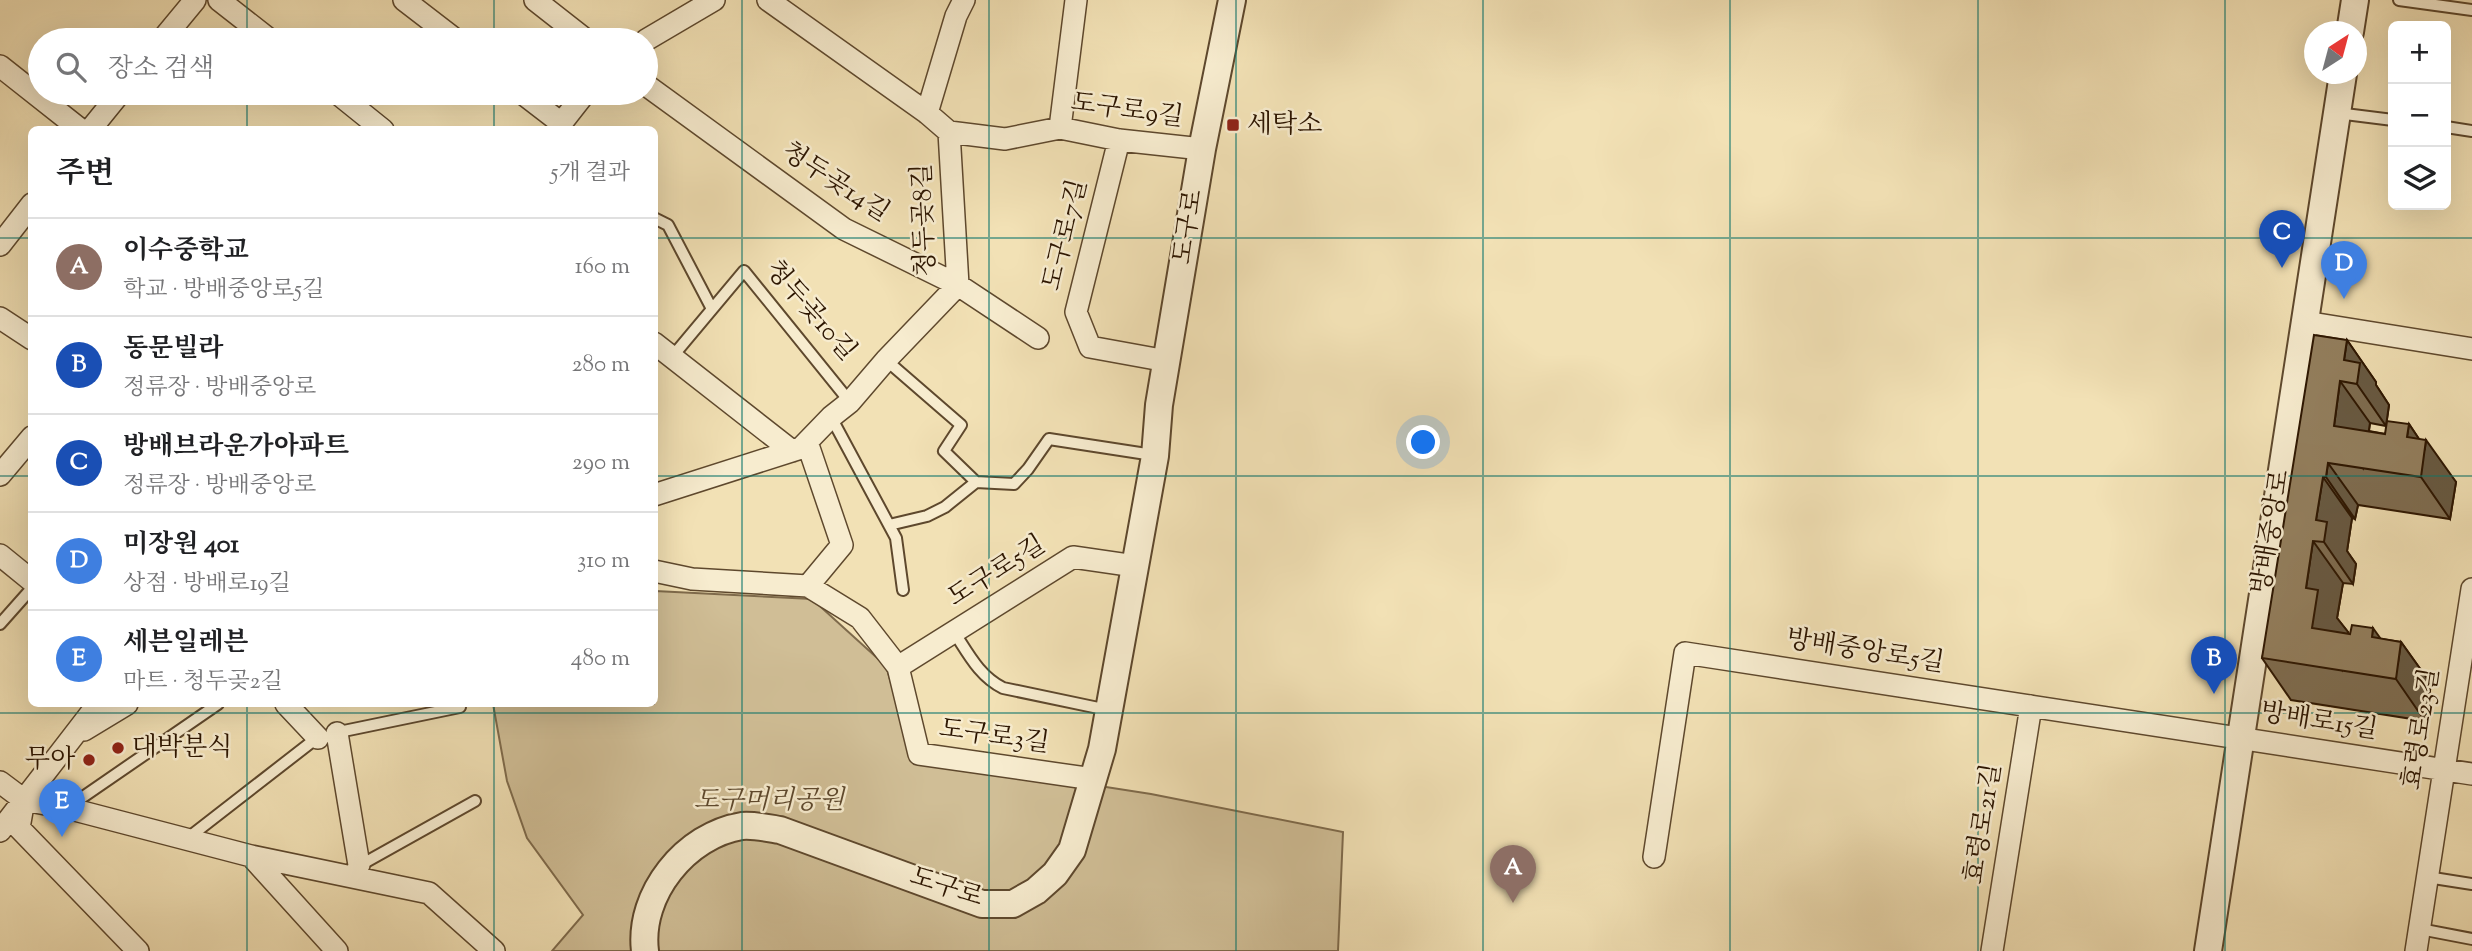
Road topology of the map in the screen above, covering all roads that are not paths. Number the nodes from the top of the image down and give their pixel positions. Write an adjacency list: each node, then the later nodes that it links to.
1 (195, 0): 14 (street)
2 (219, 0): 15 (street)
3 (404, 0): 16 (street)
4 (536, 0): 17 (street)
5 (714, 0): 18 (street)
6 (768, 0): 28 (street)
7 (964, 0): 28 (street)
8 (1076, 0): 35 (street)
9 (1232, 0): 40 (street, 도구로)
10 (2355, 0): 13 (street)
11 (2399, 0): 12 (lane)
12 (2472, 10)
13 (2352, 21)
14 (172, 28)
15 (255, 28)
16 (440, 28)
17 (571, 28)
18 (658, 33)
19 (0, 66): 21 (street)
20 (2341, 84): 29 (street, 방배중앙로)
21 (28, 88)
22 (658, 94): 44 (street, 청두곶14길)
23 (49, 105): 31 (street)
24 (110, 105): 32 (street)
25 (352, 105): 33 (street)
26 (535, 105): 34 (street)
27 (575, 105): 34 (street)
28 (927, 113): 38 (street)
29 (2337, 113): 30 (lane); 47 (street, 방배중앙로)
30 (2388, 119)
31 (75, 126)
32 (93, 126)
33 (378, 126)
34 (558, 126)
35 (1060, 128): 38 (street, 도구로9길); 39 (street, 도구로9길)
36 (2451, 128): 37 (lane)
37 (2472, 131)
38 (949, 132): 44 (street, 청두곶8길)
39 (1119, 140): 40 (street, 도구로9길); 54 (street, 도구로7길)
40 (1202, 149): 54 (street, 도구로)
41 (28, 209): 43 (street)
42 (658, 220): 45 (lane)
43 (0, 245)
44 (958, 285): 49 (street, 청두곶14길); 53 (street, 청두곶8길)
45 (712, 309): 52 (lane, 청두곶10길); 55 (lane, 청두곶10길)
46 (0, 318): 48 (street)
47 (2305, 322): 51 (street); 83 (street, 방배중앙로)
48 (28, 336)
49 (1038, 338)
50 (658, 346): 52 (street)
51 (2472, 349)
52 (672, 357): 57 (street)
53 (886, 360): 55 (street, 청두곶8길); 61 (lane)
54 (1167, 361): 59 (street, 도구로)
55 (850, 402): 56 (street, 청두곶8길)
56 (831, 417): 57 (street, 청두곶8길); 63 (lane)
57 (800, 446): 62 (street, 청두곶8길); 68 (street)
58 (28, 449): 60 (street)
59 (1155, 456): 61 (lane); 65 (street, 도구로)
60 (0, 475)
61 (976, 482): 63 (lane)
62 (658, 494)
63 (889, 525): 70 (lane)
64 (0, 555): 67 (street)
65 (1135, 566): 73 (street, 도구로5길); 81 (street, 도구로)
66 (658, 573): 68 (street, 도구로3길)
67 (28, 578)
68 (808, 586): 74 (street, 도구로3길)
69 (2472, 589): 85 (street, 효령로23길)
70 (903, 590)
71 (28, 592): 72 (lane)
72 (0, 624)
73 (954, 632): 74 (street, 도구로5길); 81 (lane)
74 (898, 667): 87 (street, 도구로3길)
75 (2031, 706): 83 (street, 방배중앙로5길); 95 (street, 방배중앙로5길); 105 (street, 효령로21길)
76 (95, 707): 84 (street)
77 (122, 707): 84 (street)
78 (214, 707): 91 (lane)
79 (290, 707): 82 (street)
80 (460, 707): 82 (lane)
81 (1109, 710): 87 (street, 도구로)
82 (328, 735): 93 (lane); 96 (street)
83 (2240, 738): 85 (street, 방배로15길); 106 (street, 방배중앙로)
84 (67, 741): 89 (street)
85 (2444, 770): 86 (street, 방배로15길); 97 (street, 효령로23길)
86 (2472, 774)
87 (1093, 779): 104 (street, 도구로)
88 (0, 782): 89 (street)
89 (24, 800): 91 (street); 92 (street); 101 (street)
90 (475, 801): 96 (lane)
91 (68, 808): 93 (street)
92 (0, 831)
93 (188, 838): 94 (street)
94 (251, 856): 96 (street); 102 (street)
95 (1654, 857)
96 (353, 870): 103 (street)
97 (2427, 877): 98 (lane); 99 (street, 효령로23길)
98 (2472, 884)
99 (2420, 929): 100 (lane); 107 (street, 효령로23길)
100 (2472, 939)
101 (136, 951)
102 (337, 951)
103 (494, 951)
104 (645, 951)
105 (1993, 951)
106 (2208, 951)
107 (2416, 951)

